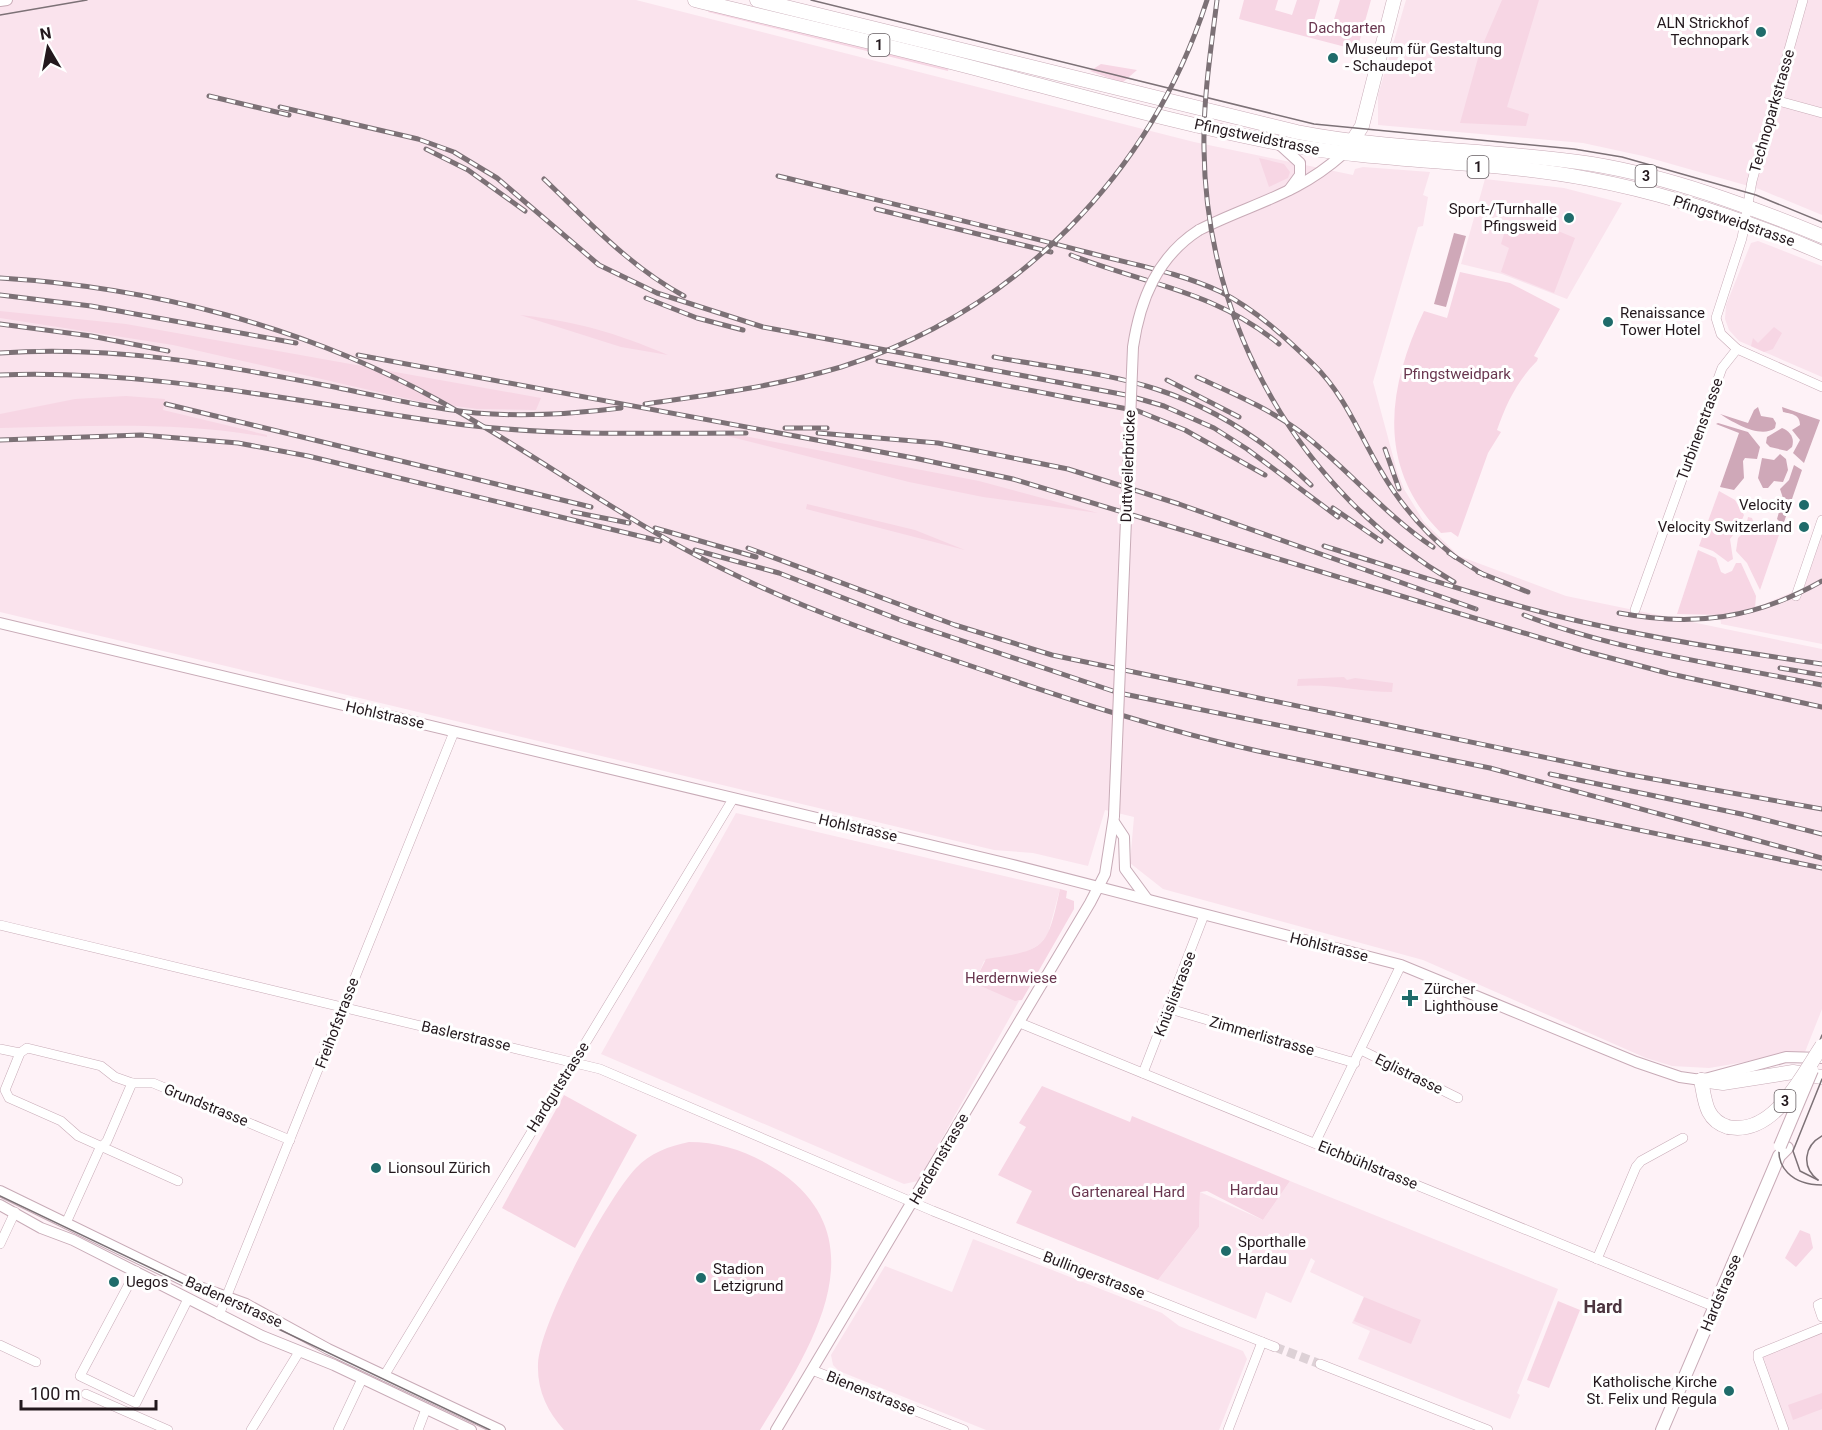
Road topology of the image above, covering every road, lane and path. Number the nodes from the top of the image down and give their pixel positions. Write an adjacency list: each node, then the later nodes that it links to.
1 (7, 0): 6 (street)
2 (695, 0): 10 (main road, Pfingstweidstrasse / 1)
3 (757, 0): 9 (main road, Pfingstweidstrasse / 1)
4 (1394, 0): 9 (main road)
5 (1803, 0): 7 (street, Technoparkstrasse)
6 (0, 1)
7 (1775, 99): 8 (street); 13 (street, Technoparkstrasse)
8 (1822, 113)
9 (1352, 142): 11 (main road); 13 (main road, Pfingstweidstrasse / 3)
10 (1278, 143): 11 (main road, Pfingstweidstrasse / 1); 12 (street)
11 (1343, 154): 12 (street, Duttweilerbrücke); 14 (main road, Pfingstweidstrasse / 1)
12 (1276, 198): 25 (street, Duttweilerbrücke, bridge)
13 (1746, 207): 14 (street, Technoparkstrasse); 15 (main road, Pfingstweidstrasse / 3)
14 (1744, 222): 16 (main road, Pfingstweidstrasse / 1); 17 (street)
15 (1822, 236)
16 (1822, 253)
17 (1737, 349): 18 (street); 21 (street, Turbinenstrasse)
18 (1822, 387)
19 (1822, 520): 20 (street)
20 (1796, 596)
21 (1635, 610)
22 (0, 623): 23 (street, Hohlstrasse)
23 (454, 732): 24 (street, Hohlstrasse); 31 (street, Freihofstrasse)
24 (733, 799): 26 (street, Hohlstrasse); 39 (street, Hardgutstrasse)
25 (1114, 819): 26 (street, Duttweilerbrücke); 27 (street)
26 (1099, 886): 27 (street, Hohlstrasse); 33 (street, Herdernstrasse)
27 (1147, 900): 28 (street, Hohlstrasse)
28 (1204, 915): 30 (street, Hohlstrasse); 32 (street, Knüslistrasse)
29 (0, 925): 31 (street, Baslerstrasse)
30 (1401, 965): 36 (street, Eglistrasse); 44 (street, Hohlstrasse)
31 (343, 1007): 39 (street, Baslerstrasse); 48 (street, Freihofstrasse)
32 (1170, 1009): 40 (street, Zimmerlistrasse); 42 (street, Knüslistrasse)
33 (1020, 1023): 42 (street, Eichbühlstrasse); 54 (street, Herdernstrasse)
34 (1822, 1046): 44 (main road, 3, bridge); 51 (main road, bridge)
35 (0, 1048): 37 (street, Grundstrasse)
36 (1361, 1050): 40 (street, Eglistrasse); 46 (street, Eglistrasse)
37 (20, 1053): 45 (street, Grundstrasse); 50 (street)
38 (1822, 1058): 44 (street, Hohlstrasse)
39 (574, 1061): 54 (street, Baslerstrasse); 75 (street, Hardgutstrasse)
40 (1354, 1063): 49 (street, Eglistrasse)
41 (1822, 1067): 51 (main road)
42 (1143, 1073): 49 (street, Eichbühlstrasse)
43 (1822, 1077): 44 (main road, Hohlstrasse / 3)
44 (1701, 1080)
45 (132, 1083): 48 (street, Grundstrasse); 50 (street)
46 (1458, 1098)
47 (1683, 1138): 59 (street)
48 (290, 1140): 61 (street, Freihofstrasse)
49 (1315, 1143): 59 (street, Eichbühlstrasse)
50 (101, 1147): 52 (street); 57 (street)
51 (1782, 1150): 64 (main road, Hardstrasse)
52 (178, 1181)
53 (0, 1191): 57 (street, Badenerstrasse)
54 (914, 1202): 68 (street, Bullingerstrasse); 74 (street, Herdernstrasse)
55 (0, 1205): 56 (street, Badenerstrasse)
56 (15, 1212): 58 (street); 60 (street, Badenerstrasse)
57 (66, 1223): 61 (street, Badenerstrasse)
58 (0, 1244)
59 (1597, 1259): 64 (street, Eichbühlstrasse)
60 (136, 1271): 62 (street, Badenerstrasse); 62 (street)
61 (226, 1297): 65 (street, Freihofstrasse); 75 (street, Badenerstrasse)
62 (188, 1299): 65 (street, Badenerstrasse)
63 (1822, 1303): 66 (street)
64 (1715, 1307): 89 (main road, Hardstrasse)
65 (219, 1315): 71 (street, Badenerstrasse)
66 (1822, 1317)
67 (1822, 1328): 90 (street)
68 (1262, 1342): 70 (street, Bullingerstrasse); 87 (street)
69 (0, 1346): 72 (street)
70 (1275, 1347)
71 (299, 1352): 76 (street, Badenerstrasse); 80 (street)
72 (36, 1362)
73 (1320, 1364): 88 (street)
74 (812, 1370): 85 (street, Herdernstrasse); 86 (street, Bienenstrasse)
75 (384, 1376): 84 (street, Badenerstrasse)
76 (362, 1379): 78 (street, Badenerstrasse); 81 (street)
77 (86, 1394): 79 (street)
78 (426, 1409): 82 (street); 83 (street, Badenerstrasse)
79 (168, 1430)
80 (251, 1430)
81 (338, 1430)
82 (418, 1430)
83 (471, 1430)
84 (500, 1430)
85 (776, 1430)
86 (964, 1430)
87 (1228, 1430)
88 (1488, 1430)
89 (1662, 1430)
90 (1784, 1430)

